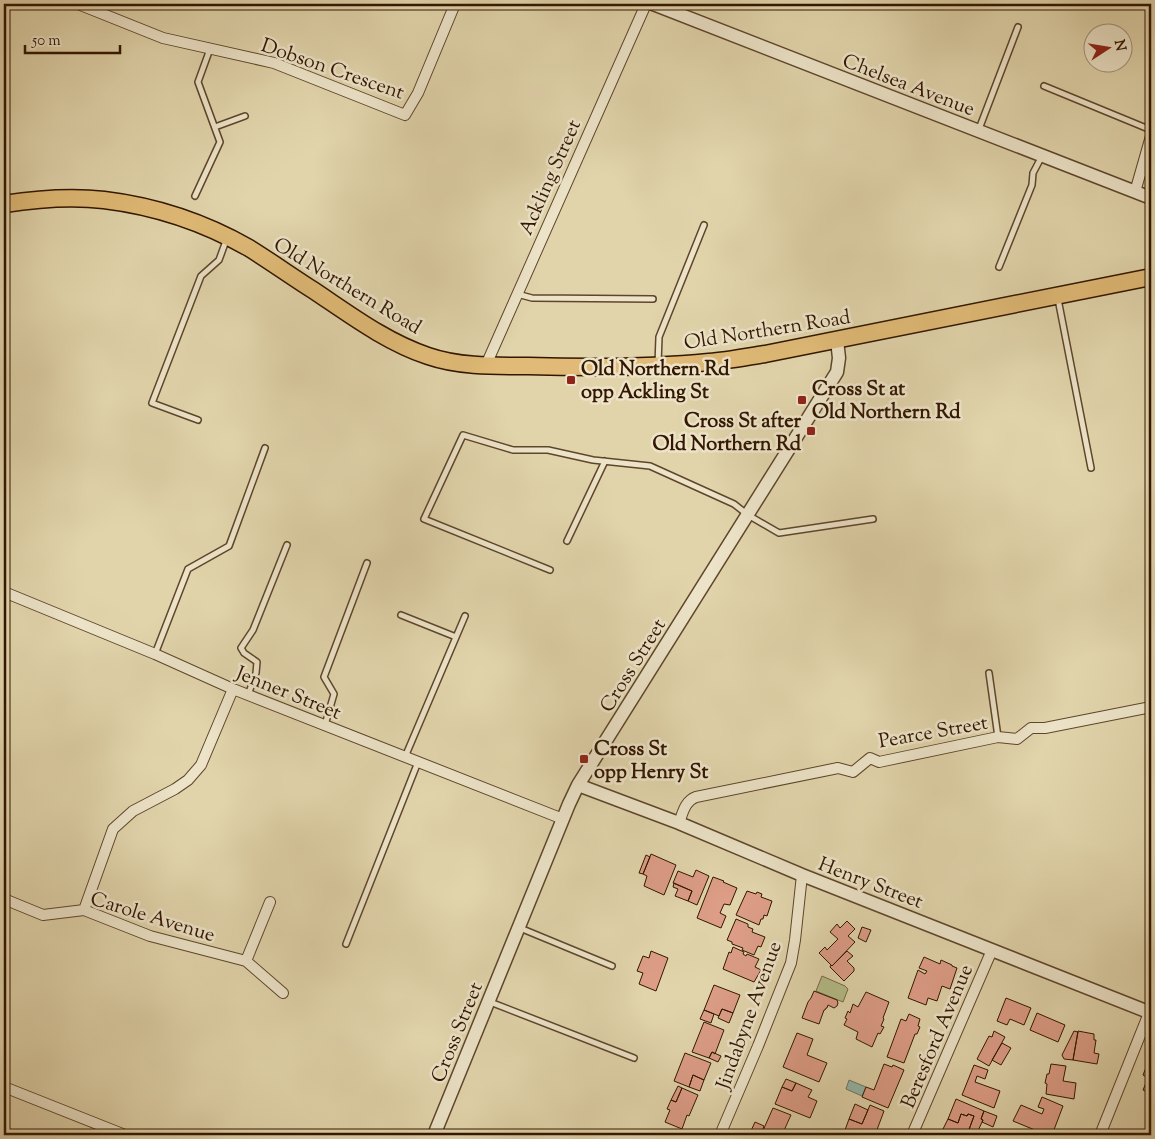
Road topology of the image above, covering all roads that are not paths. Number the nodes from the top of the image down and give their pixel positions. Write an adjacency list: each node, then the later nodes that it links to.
1 (78, 4): 6 (street, Dobson Crescent)
2 (455, 4): 6 (street, Dobson Crescent)
3 (646, 4): 22 (street, Ackling Street)
4 (653, 4): 11 (street, Chelsea Avenue)
5 (1018, 27): 11 (lane)
6 (210, 48): 9 (lane)
7 (1044, 86): 10 (lane)
8 (245, 116): 9 (lane)
9 (215, 128): 15 (lane)
10 (1151, 130)
11 (978, 131): 13 (street, Chelsea Avenue)
12 (1151, 136): 14 (street)
13 (1042, 155): 14 (street, Chelsea Avenue); 20 (lane)
14 (1135, 192): 16 (street, Chelsea Avenue)
15 (195, 196)
16 (1151, 198)
17 (4, 204): 19 (main road, Old Northern Road)
18 (704, 226): 27 (lane)
19 (227, 238): 26 (main road, Old Northern Road); 28 (lane)
20 (999, 267)
21 (1151, 277): 23 (main road, Old Northern Road)
22 (518, 294): 24 (lane); 26 (street, Ackling Street)
23 (1058, 296): 25 (main road, Old Northern Road); 31 (lane)
24 (653, 299)
25 (837, 340): 27 (main road, Old Northern Road); 32 (street, Cross Street)
26 (486, 365): 27 (main road, Old Northern Road)
27 (658, 366)
28 (198, 420)
29 (265, 448): 42 (lane)
30 (605, 461): 32 (lane); 34 (lane); 37 (lane)
31 (1091, 468)
32 (748, 515): 33 (lane); 51 (street, Cross Street)
33 (873, 519)
34 (567, 542)
35 (287, 545): 45 (lane)
36 (367, 563): 47 (lane)
37 (550, 570)
38 (4, 592): 42 (street, Jenner Street)
39 (401, 615): 41 (lane)
40 (465, 616): 41 (lane)
41 (456, 636): 49 (lane)
42 (155, 654): 44 (street, Jenner Street)
43 (989, 672): 48 (lane)
44 (233, 689): 45 (street, Jenner Street); 57 (street)
45 (248, 695): 47 (street, Jenner Street)
46 (1151, 707): 48 (street, Pearce Street)
47 (325, 725): 49 (street, Jenner Street)
48 (998, 737): 53 (street, Pearce Street)
49 (405, 757): 50 (street, Jenner Street)
50 (418, 762): 52 (street, Jenner Street); 59 (lane)
51 (578, 785): 52 (street, Cross Street); 53 (street, Henry Street)
52 (563, 819): 58 (street, Cross Street)
53 (679, 823): 54 (street, Henry Street)
54 (802, 875): 60 (street, Henry Street); 70 (street, Jindabyne Avenue)
55 (4, 899): 57 (street, Carole Avenue)
56 (270, 902): 61 (street)
57 (84, 910): 61 (street, Carole Avenue)
58 (518, 927): 62 (lane); 64 (street, Cross Street)
59 (346, 944)
60 (992, 950): 65 (street, Henry Street); 71 (street, Beresford Avenue)
61 (246, 961): 63 (street, Carole Avenue)
62 (612, 966)
63 (283, 993)
64 (489, 1001): 66 (lane); 69 (street, Cross Street)
65 (1150, 1013): 72 (street)
66 (634, 1058)
67 (4, 1087): 68 (street)
68 (125, 1135)
69 (434, 1135)
70 (720, 1135)
71 (912, 1135)
72 (1100, 1135)

